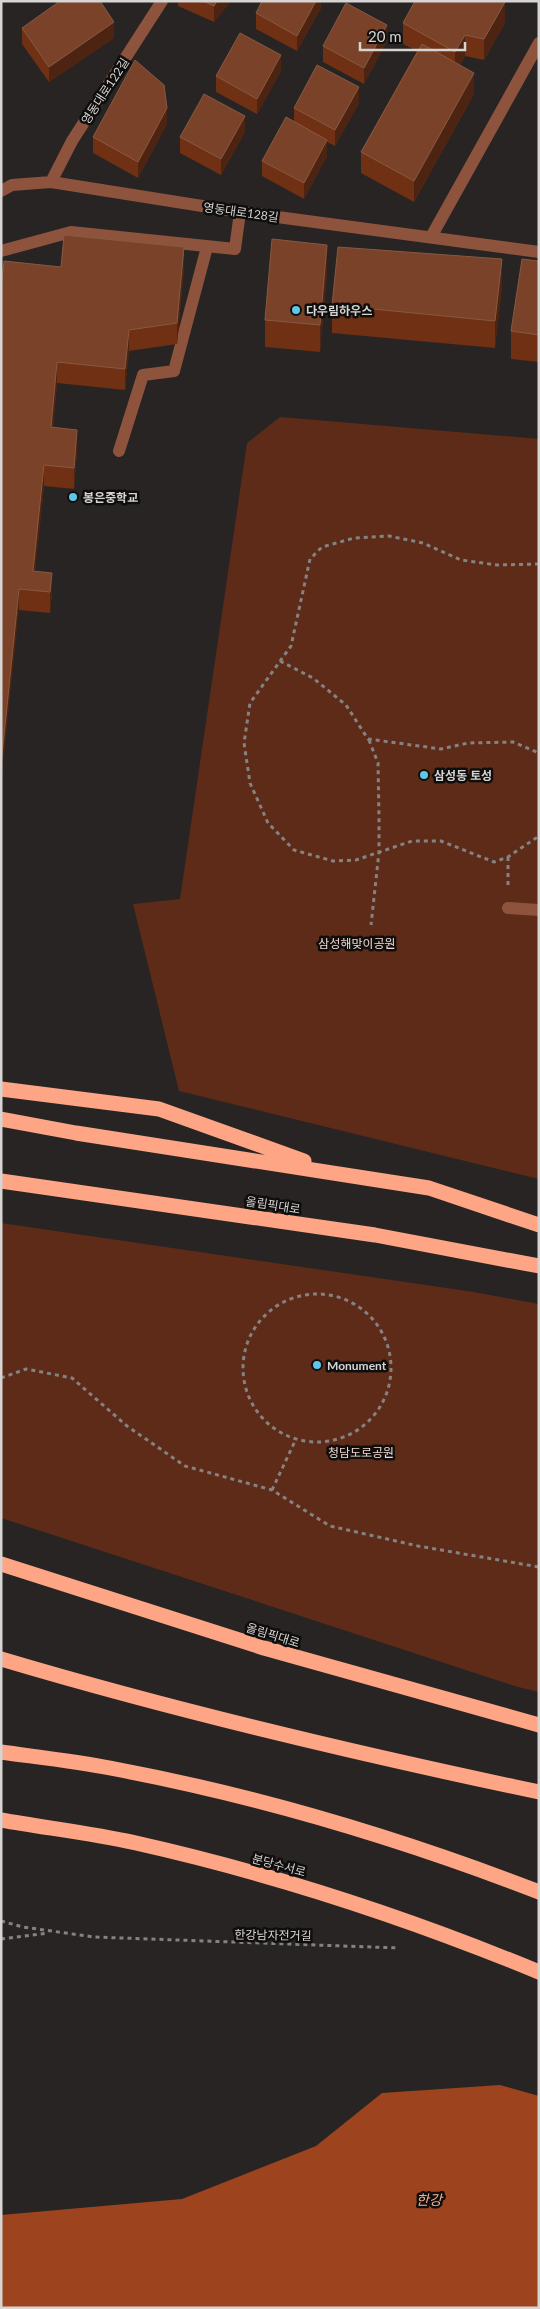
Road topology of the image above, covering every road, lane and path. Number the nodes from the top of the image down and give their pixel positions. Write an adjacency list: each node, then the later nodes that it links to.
1 (162, 1): 3 (street, 영동대로122길)
2 (539, 43): 6 (street)
3 (51, 182): 4 (street, 영동대로128길); 5 (street, 영동대로128길)
4 (1, 191)
5 (240, 212): 6 (street, 영동대로128길); 7 (street)
6 (431, 237): 9 (street, 영동대로128길)
7 (207, 247): 8 (street); 10 (street)
8 (1, 251)
9 (539, 252)
10 (119, 451)
11 (539, 564): 12 (path)
12 (280, 661): 13 (path); 16 (path)
13 (368, 739): 14 (path); 16 (path)
14 (539, 753)
15 (539, 836): 16 (path)
16 (379, 852): 19 (path)
17 (508, 908): 18 (street)
18 (539, 910)
19 (371, 925)
20 (1, 1089): 22 (highway)
21 (1, 1118): 22 (highway)
22 (336, 1173): 24 (highway)
23 (1, 1181): 25 (highway, 올림픽대로)
24 (539, 1225)
25 (539, 1266)
26 (1, 1378): 28 (path)
27 (296, 1439): 27 (path); 28 (path)
28 (272, 1490): 30 (path)
29 (1, 1564): 32 (highway, 올림픽대로)
30 (539, 1567)
31 (1, 1660): 34 (highway)
32 (539, 1725)
33 (1, 1752): 36 (highway)
34 (539, 1792)
35 (1, 1820): 41 (highway, 분당수서로)
36 (539, 1892)
37 (1, 1921): 38 (path, 한강남자전거길)
38 (53, 1933): 39 (path); 40 (path, 한강남자전거길)
39 (1, 1939)
40 (406, 1949)
41 (539, 1972)

